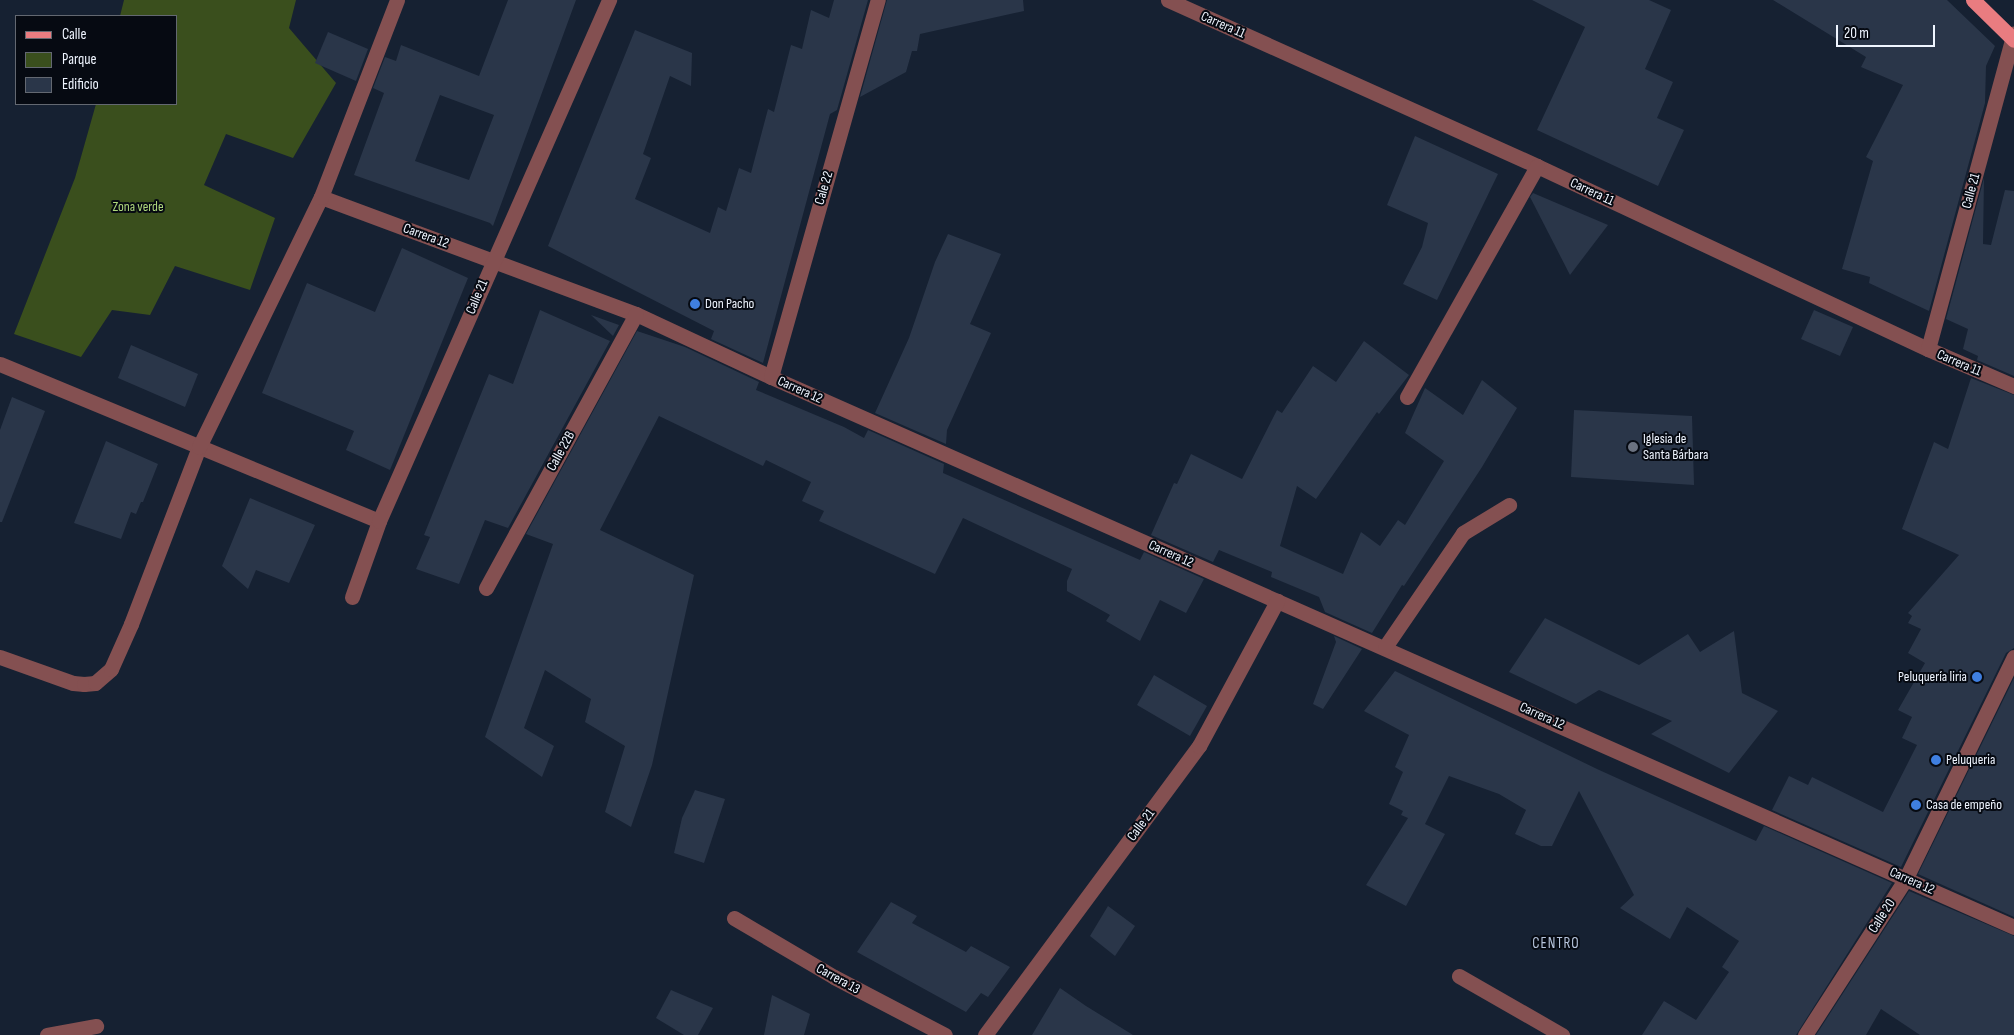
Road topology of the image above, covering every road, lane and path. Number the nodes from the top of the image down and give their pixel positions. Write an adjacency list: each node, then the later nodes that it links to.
1 (397, 0): 8 (street)
2 (609, 0): 9 (street, Calle 21)
3 (878, 0): 13 (street, Cale 22)
4 (1168, 0): 7 (street, Carrera 11)
5 (1973, 0): 6 (main road)
6 (2013, 37): 11 (street, Calle 21)
7 (1537, 166): 11 (street, Carrera 11); 15 (street)
8 (321, 198): 9 (street, Carrera 12); 16 (street)
9 (492, 261): 10 (street, Carrera 12); 18 (street, Calle 21)
10 (636, 314): 13 (street, Carrera 12); 19 (street, Calle 22B)
11 (1928, 349): 14 (street, Carrera 11)
12 (0, 364): 16 (street)
13 (771, 377): 21 (street, Carrera 12)
14 (2014, 386)
15 (1407, 397)
16 (200, 447): 18 (street); 23 (street)
17 (1509, 505): 22 (street)
18 (379, 520): 20 (street, Calle 21)
19 (486, 588)
20 (352, 597)
21 (1277, 602): 22 (street, Carrera 12); 32 (street, Calle 21)
22 (1385, 647): 25 (street, Carrera 12)
23 (0, 657)
24 (2014, 657): 25 (street, Calle 20)
25 (1906, 878): 27 (street, Carrera 12); 34 (street, Calle 20)
26 (734, 918): 31 (street, Carrera 13)
27 (2014, 927)
28 (1459, 976): 33 (street)
29 (96, 1026): 30 (street)
30 (47, 1035)
31 (946, 1035)
32 (985, 1035)
33 (1562, 1035)
34 (1806, 1035)

